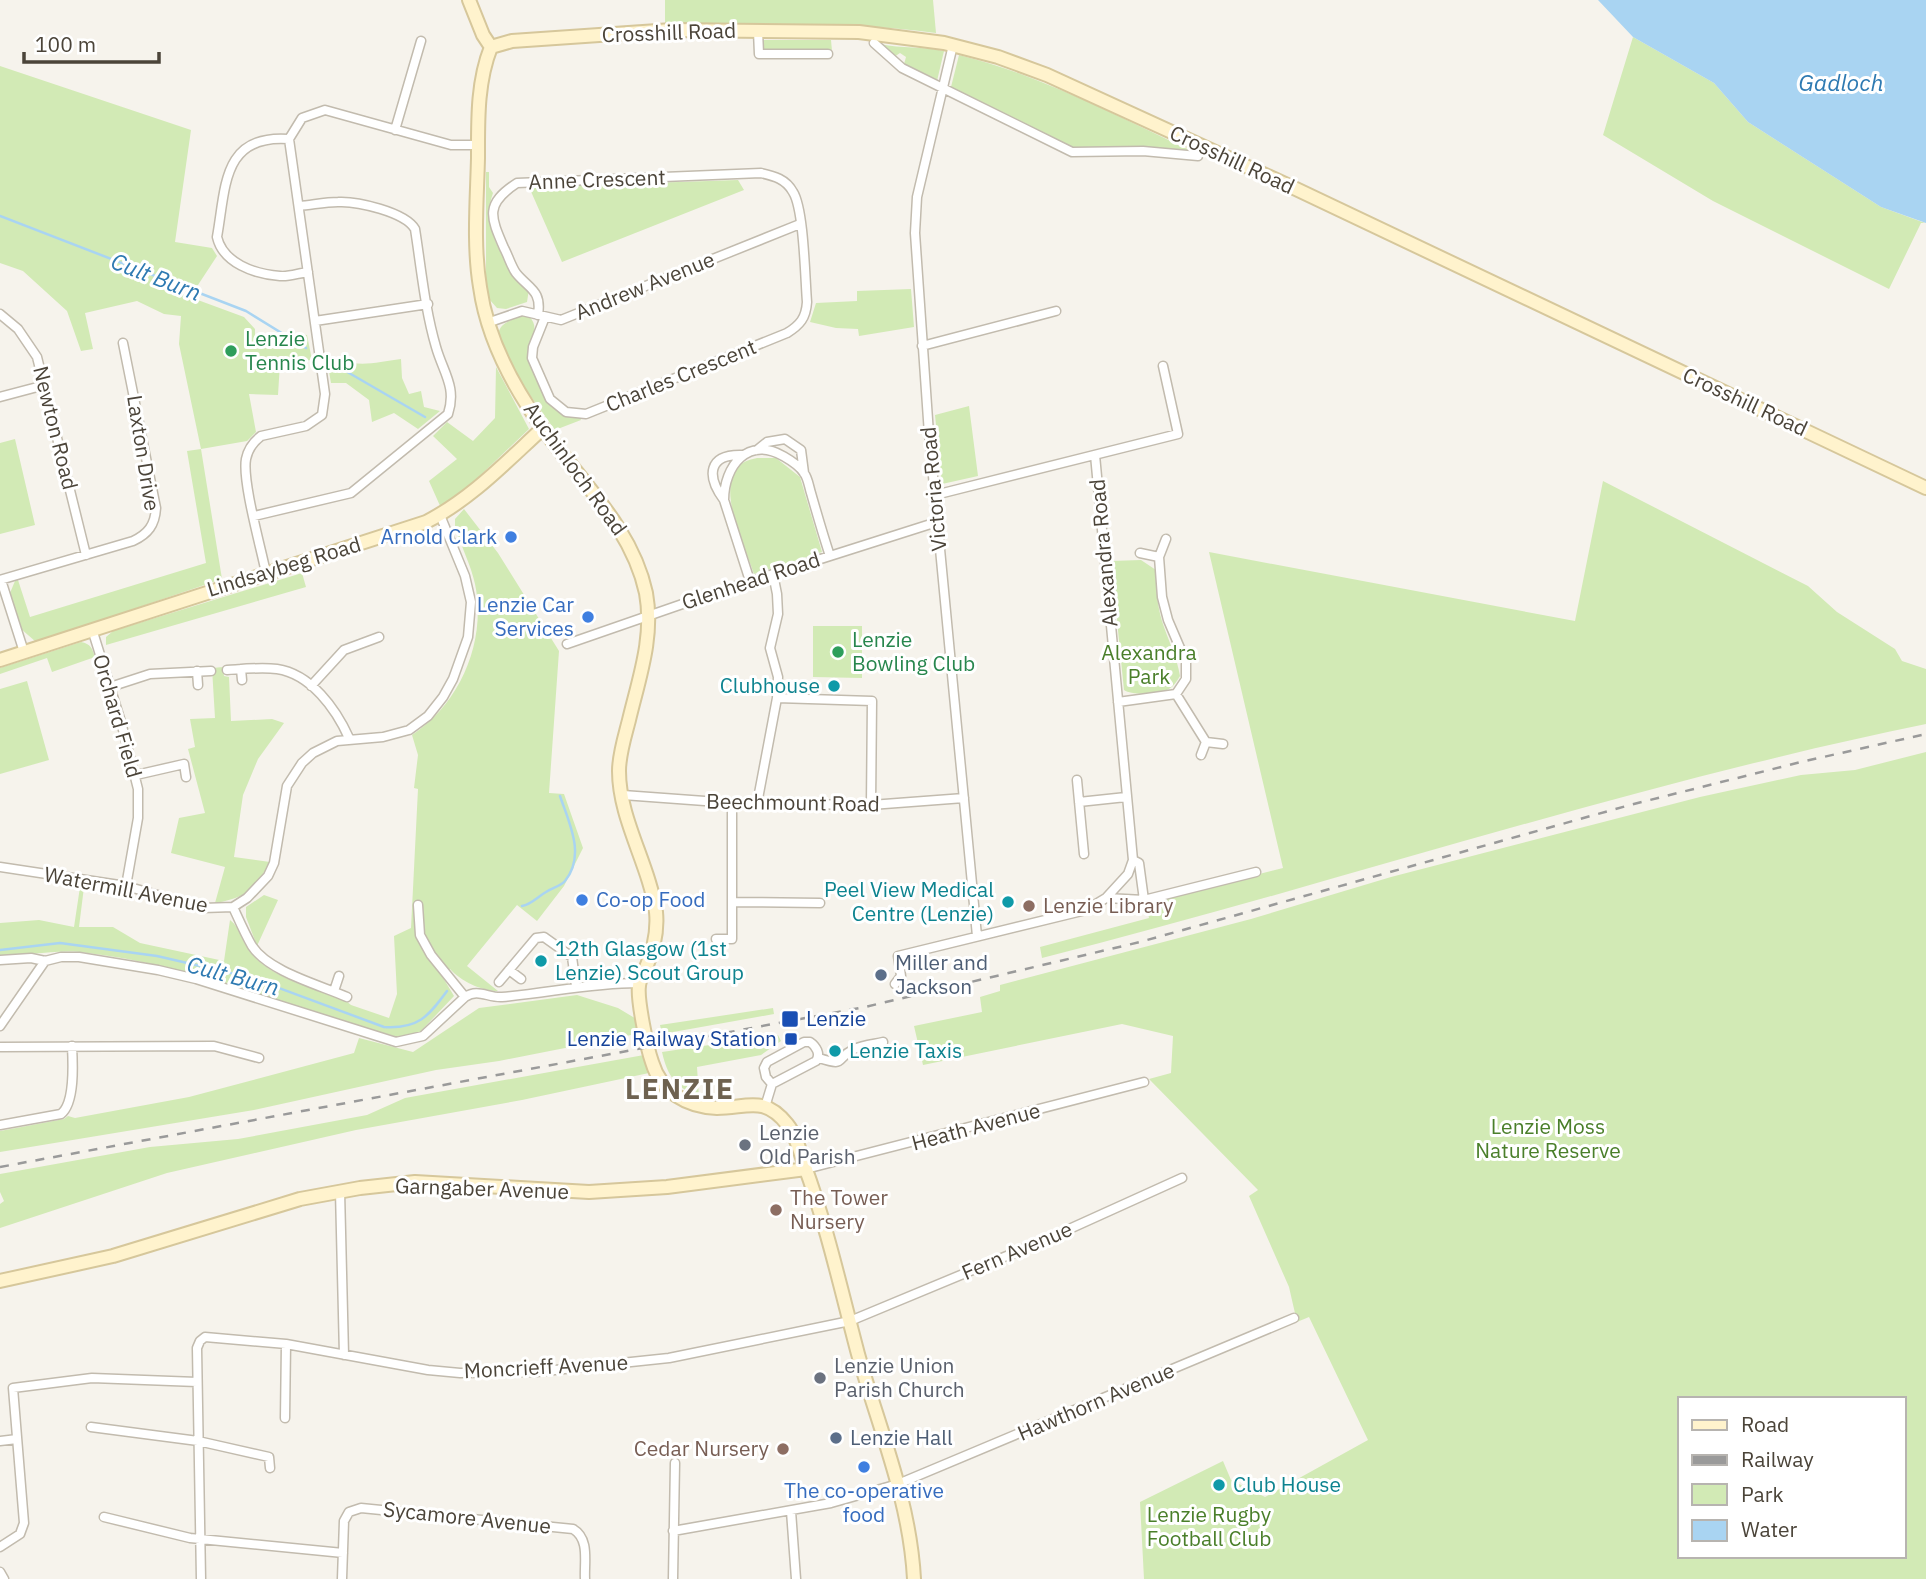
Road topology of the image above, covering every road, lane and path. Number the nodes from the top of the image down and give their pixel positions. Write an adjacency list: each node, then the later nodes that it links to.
1 (469, 0): 6 (main road)
2 (758, 31): 5 (main road, Crosshill Road); 6 (main road, Crosshill Road); 7 (street)
3 (422, 41): 9 (street)
4 (874, 43): 8 (street, Crosshill Road)
5 (953, 45): 8 (street, Victoria Road); 32 (main road, Crosshill Road)
6 (491, 47): 11 (main road, Auchinloch Road)
7 (828, 54)
8 (942, 90): 12 (street, Crosshill Road); 23 (street, Victoria Road)
9 (395, 130): 10 (street); 11 (street)
10 (289, 139): 13 (street); 15 (street)
11 (478, 145): 21 (main road, Auchinloch Road)
12 (1198, 156)
13 (299, 206): 15 (street); 16 (street)
14 (800, 224): 19 (street, Andrew Avenue); 19 (street, Charles Crescent); 19 (street, Anne Crescent)
15 (308, 272): 20 (street)
16 (428, 304): 20 (street); 36 (street)
17 (1056, 311): 23 (street)
18 (0, 314): 25 (street, Newton Road)
19 (542, 316): 21 (street, Andrew Avenue)
20 (315, 321): 36 (street)
21 (487, 323): 27 (main road, Auchinloch Road)
22 (123, 343): 40 (street, Laxton Drive)
23 (922, 346): 33 (street, Victoria Road)
24 (1163, 366): 30 (street)
25 (45, 385): 26 (street); 40 (street, Newton Road)
26 (0, 397)
27 (542, 429): 35 (main road, Lindsaybeg Road); 47 (main road, Auchinloch Road)
28 (757, 450): 29 (street); 31 (street); 31 (street)
29 (742, 455): 34 (street); 34 (street)
30 (1095, 455): 33 (street); 63 (street, Alexandra Road)
31 (804, 473): 41 (street)
32 (1926, 488)
33 (935, 495): 37 (street, Victoria Road)
34 (724, 500): 46 (street)
35 (440, 515): 43 (main road, Lindsaybeg Road); 64 (street, Watermill Avenue)
36 (254, 516): 43 (street)
37 (937, 522): 41 (street, Glenhead Road); 73 (street, Victoria Road)
38 (1166, 539): 42 (street)
39 (1140, 553): 42 (street)
40 (86, 555): 45 (street, Laxton Drive)
41 (830, 556): 44 (street, Glenhead Road)
42 (1159, 557): 61 (street)
43 (267, 573): 48 (main road, Lindsaybeg Road)
44 (773, 574): 46 (street, Glenhead Road); 62 (street)
45 (0, 580): 51 (street)
46 (750, 581): 47 (street, Glenhead Road)
47 (648, 615): 50 (street, Glenhead Road); 71 (main road, Auchinloch Road)
48 (92, 629): 51 (main road, Lindsaybeg Road); 60 (street, Orchard Field)
49 (379, 637): 59 (street)
50 (567, 643)
51 (24, 652): 52 (main road, Lindsaybeg Road)
52 (0, 660)
53 (241, 669): 54 (street); 57 (street); 59 (street)
54 (227, 670)
55 (197, 671): 56 (street); 58 (street); 60 (street)
56 (211, 671)
57 (242, 680)
58 (198, 685)
59 (311, 686): 64 (street)
60 (110, 687): 68 (street, Orchard Field)
61 (1176, 694): 63 (street); 65 (street)
62 (777, 698): 76 (street); 77 (street)
63 (1118, 702): 72 (street, Alexandra Road)
64 (349, 738): 88 (street, Watermill Avenue)
65 (1206, 742): 66 (street); 67 (street)
66 (1223, 744)
67 (1201, 755)
68 (136, 775): 69 (street); 82 (street, Orchard Field)
69 (186, 777)
70 (1077, 780): 74 (street)
71 (622, 795): 75 (street, Beechmount Road); 97 (main road, Auchinloch Road)
72 (1126, 797): 74 (street); 79 (street, Alexandra Road)
73 (964, 798): 77 (street, Beechmount Road); 89 (street, Victoria Road)
74 (1079, 802): 78 (street)
75 (732, 803): 76 (street, Beechmount Road); 85 (street)
76 (757, 804): 77 (street, Beechmount Road)
77 (871, 805)
78 (1084, 854)
79 (1133, 860): 83 (street); 84 (street, Alexandra Road)
80 (0, 867): 82 (street, Watermill Avenue)
81 (1256, 872): 84 (street)
82 (126, 886): 88 (street, Watermill Avenue)
83 (1106, 898): 84 (street); 89 (street)
84 (1144, 900)
85 (732, 902): 86 (street); 90 (street)
86 (820, 903)
87 (418, 905): 102 (street)
88 (233, 907): 100 (street)
89 (977, 936): 98 (street)
90 (716, 939)
91 (0, 960): 92 (street)
92 (46, 961): 102 (street); 103 (street)
93 (509, 970): 95 (street); 96 (street); 99 (street)
94 (339, 976): 100 (street)
95 (521, 979)
96 (499, 982)
97 (638, 983): 99 (street); 111 (main road)
98 (895, 984)
99 (576, 986): 102 (street)
100 (334, 991): 101 (street)
101 (347, 997)
102 (465, 997)
103 (0, 1026)
104 (883, 1042): 108 (street)
105 (72, 1046): 106 (street); 107 (street); 112 (street)
106 (0, 1047)
107 (259, 1058)
108 (818, 1058): 110 (street); 110 (street)
109 (1144, 1082): 113 (street, Heath Avenue)
110 (772, 1084): 111 (street)
111 (765, 1107): 113 (main road)
112 (0, 1125)
113 (806, 1170): 115 (main road, Garngaber Avenue); 118 (main road)
114 (1182, 1178): 118 (street, Fern Avenue)
115 (341, 1191): 116 (main road, Garngaber Avenue); 120 (street)
116 (0, 1281)
117 (1294, 1318): 129 (street, Hawthorn Avenue)
118 (850, 1321): 120 (street, Moncrieff Avenue); 129 (main road)
119 (286, 1344): 120 (street, Moncrieff Avenue); 121 (street, Moncrieff Avenue); 122 (street)
120 (344, 1355)
121 (197, 1382): 124 (street); 126 (street)
122 (285, 1418)
123 (91, 1427): 126 (street)
124 (17, 1439): 125 (street); 134 (street)
125 (0, 1441)
126 (198, 1441): 128 (street); 133 (street)
127 (674, 1462): 132 (street)
128 (270, 1468)
129 (898, 1484): 130 (street, Hawthorn Avenue); 143 (main road)
130 (791, 1511): 132 (street, Hawthorn Avenue); 142 (street)
131 (104, 1517): 133 (street)
132 (673, 1531): 141 (street)
133 (200, 1539): 135 (street); 138 (street)
134 (0, 1547)
135 (343, 1553): 139 (street, Sycamore Avenue); 140 (street, Sycamore Avenue)
136 (0, 1572): 137 (street)
137 (4, 1579)
138 (201, 1579)
139 (342, 1579)
140 (584, 1579)
141 (673, 1579)
142 (796, 1579)
143 (914, 1579)

